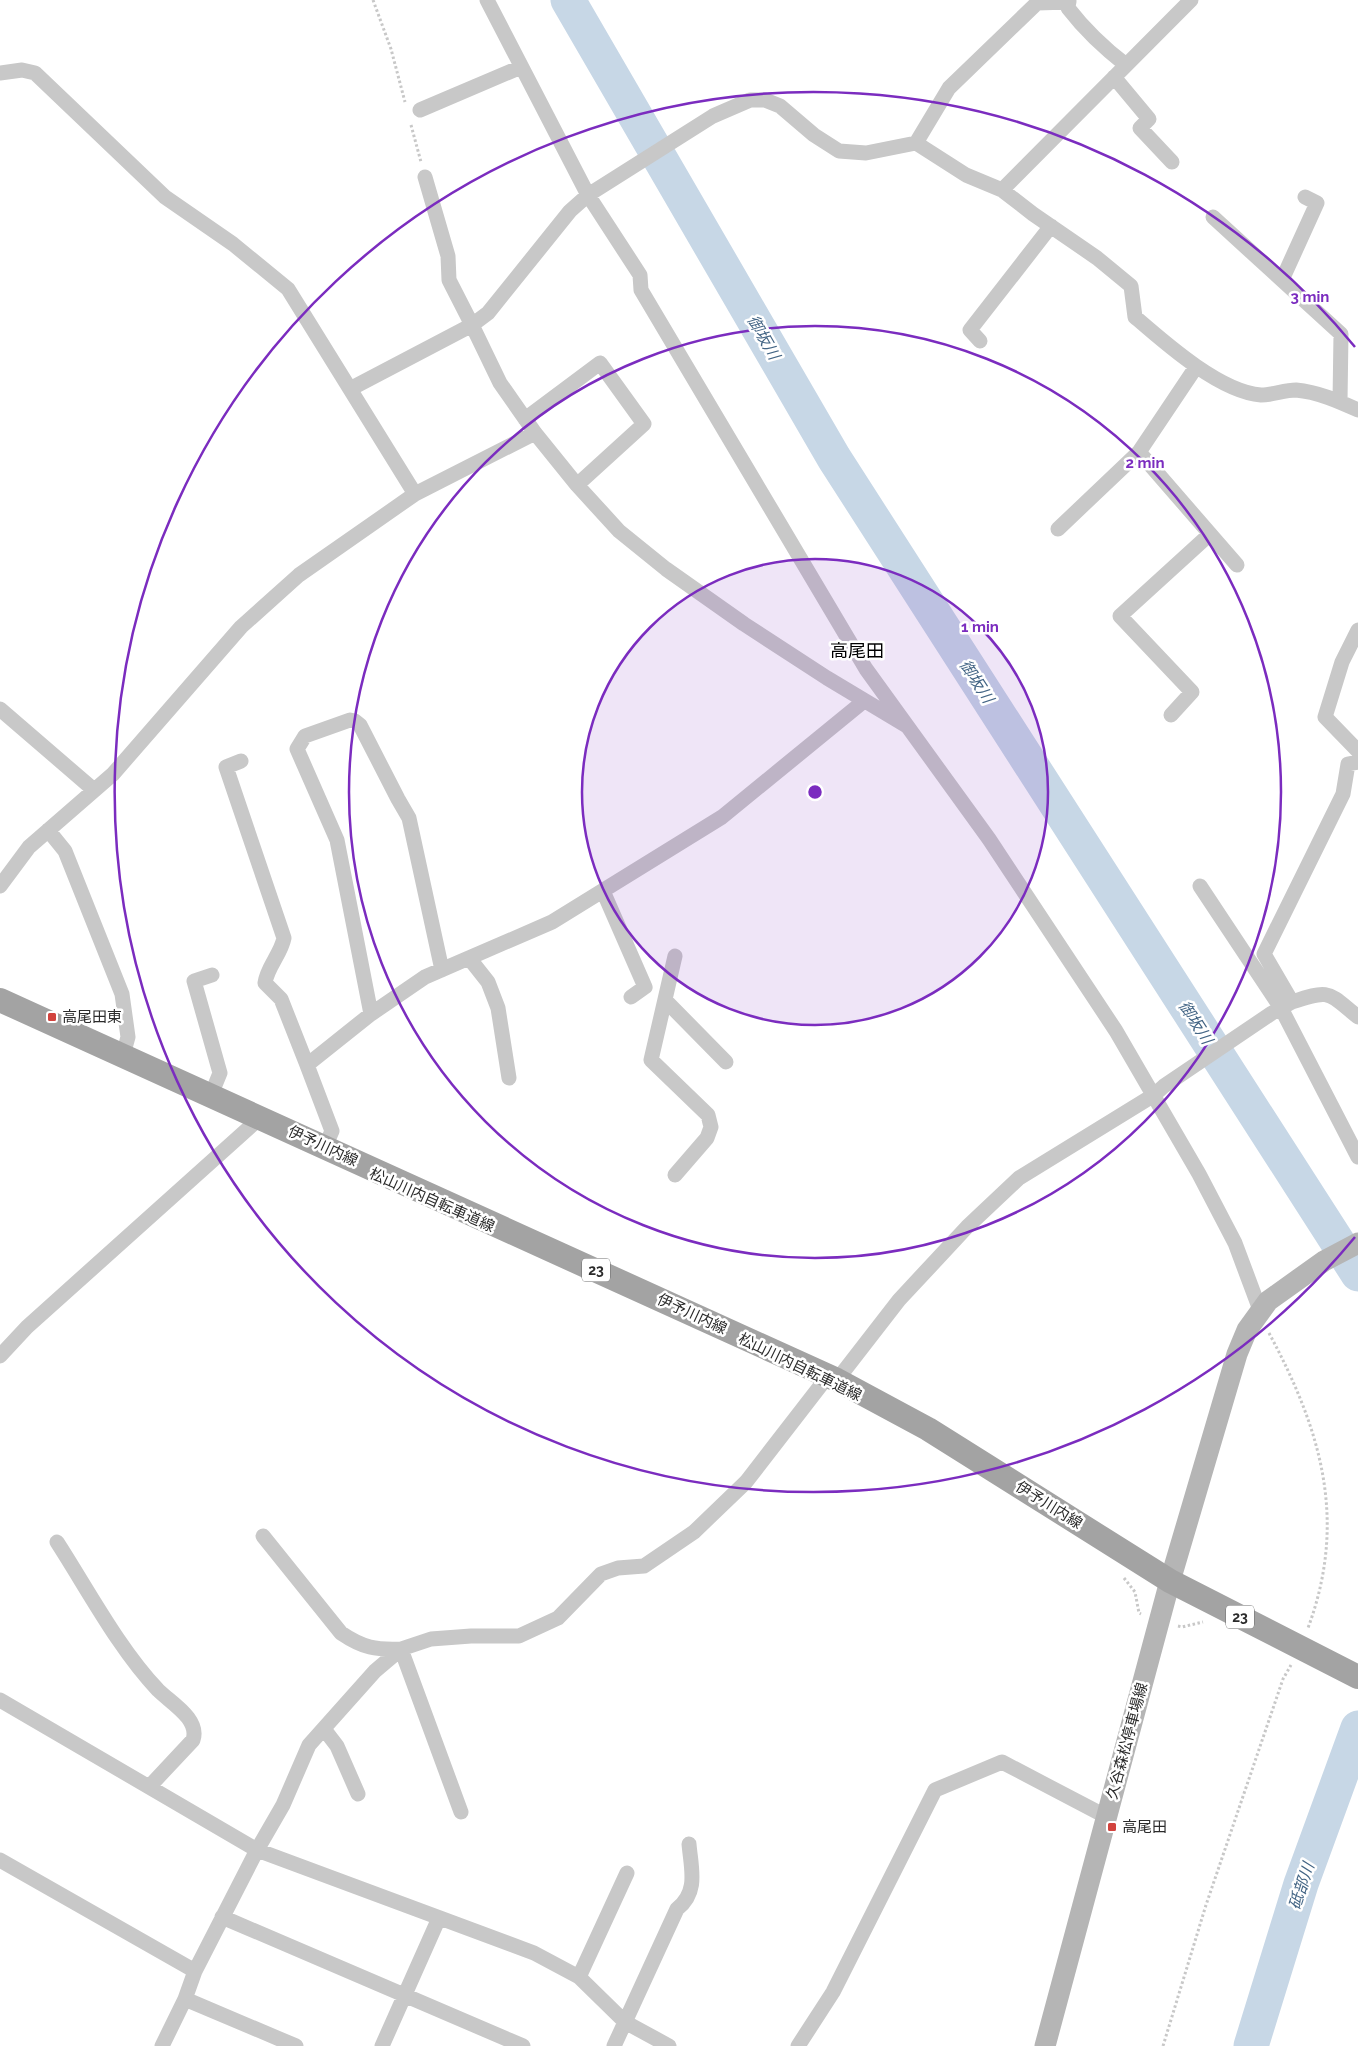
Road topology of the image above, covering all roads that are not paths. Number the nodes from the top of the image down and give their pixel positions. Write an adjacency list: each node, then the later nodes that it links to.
1 (487, 0): 5 (street)
2 (1191, 0): 4 (street)
3 (1069, 1): 4 (street); 9 (street)
4 (1126, 65): 7 (street)
5 (522, 67): 8 (street); 13 (street)
6 (0, 73): 21 (street)
7 (1114, 78): 10 (street); 12 (street)
8 (413, 107)
9 (916, 143): 12 (street); 13 (street)
10 (1172, 162)
11 (425, 177): 18 (street)
12 (1002, 190): 16 (street)
13 (592, 193): 18 (street); 36 (street)
14 (1305, 197): 17 (street)
15 (1213, 217): 17 (street)
16 (1051, 226): 19 (street); 20 (street)
17 (1282, 280): 22 (street)
18 (472, 325): 21 (street); 24 (street)
19 (980, 340)
20 (1196, 367): 22 (street); 26 (street)
21 (350, 389): 28 (street)
22 (1340, 402): 23 (street)
23 (1358, 410)
24 (525, 418): 25 (street); 27 (street)
25 (535, 433): 27 (street); 28 (street)
26 (1139, 452): 29 (street); 30 (street)
27 (577, 485): 33 (street)
28 (414, 494): 40 (street)
29 (1058, 529)
30 (1210, 534): 31 (street); 35 (street)
31 (1237, 565)
32 (1358, 630): 37 (street)
33 (864, 701): 36 (street); 44 (street)
34 (0, 709): 40 (street)
35 (1171, 715)
36 (907, 726): 60 (street)
37 (1358, 750)
38 (241, 761): 58 (street)
39 (1358, 762): 53 (street)
40 (94, 790): 41 (street)
41 (48, 830): 42 (street); 56 (street)
42 (0, 886)
43 (1200, 886): 53 (street)
44 (603, 891): 46 (street); 49 (street)
45 (675, 956): 50 (street)
46 (469, 958): 47 (street); 59 (street)
47 (442, 970): 54 (street); 54 (street)
48 (212, 975): 61 (street)
49 (645, 987): 50 (street); 51 (street)
50 (667, 995): 57 (street); 65 (street)
51 (630, 997)
52 (0, 1000): 56 (main road, 伊予川内線 / 23)
53 (1282, 1008): 55 (street); 60 (street); 64 (street)
54 (371, 1014): 58 (street)
55 (1358, 1017)
56 (123, 1055): 61 (main road, 伊予川内線 / 23)
57 (726, 1062)
58 (307, 1065): 63 (street)
59 (509, 1078)
60 (1159, 1091): 67 (street); 69 (street)
61 (211, 1095): 62 (main road, 伊予川内線 / 23)
62 (261, 1117): 63 (main road, 伊予川内線 / 23); 68 (street)
63 (325, 1147): 69 (main road, 伊予川内線 / 23)
64 (1358, 1157)
65 (675, 1175)
66 (1358, 1243): 67 (main road)
67 (1264, 1305): 72 (main road, 久谷森松停車場線)
68 (0, 1356)
69 (832, 1378): 72 (main road, 伊予川内線 / 23); 73 (street)
70 (263, 1536): 73 (street)
71 (58, 1542): 77 (street)
72 (1170, 1581): 74 (main road, 伊予川内線 / 23); 80 (main road, 久谷森松停車場線)
73 (401, 1649): 76 (street); 79 (street)
74 (1358, 1677)
75 (0, 1700): 77 (street)
76 (324, 1729): 78 (street); 82 (street)
77 (149, 1787): 82 (street)
78 (358, 1794)
79 (461, 1812)
80 (1107, 1817): 98 (street); 99 (main road, 久谷森松停車場線)
81 (689, 1844): 91 (street)
82 (257, 1850): 85 (street); 86 (street)
83 (0, 1860): 87 (street)
84 (627, 1873): 88 (street)
85 (222, 1917): 87 (street); 89 (street)
86 (439, 1918): 88 (street); 89 (street)
87 (195, 1971): 90 (street)
88 (579, 1978): 91 (street)
89 (404, 1995): 94 (street); 95 (street)
90 (185, 1999): 92 (street); 93 (street)
91 (625, 2022): 96 (street); 97 (street)
92 (162, 2046)
93 (296, 2046)
94 (382, 2046)
95 (523, 2046)
96 (614, 2046)
97 (669, 2046)
98 (798, 2046)
99 (1045, 2046)

